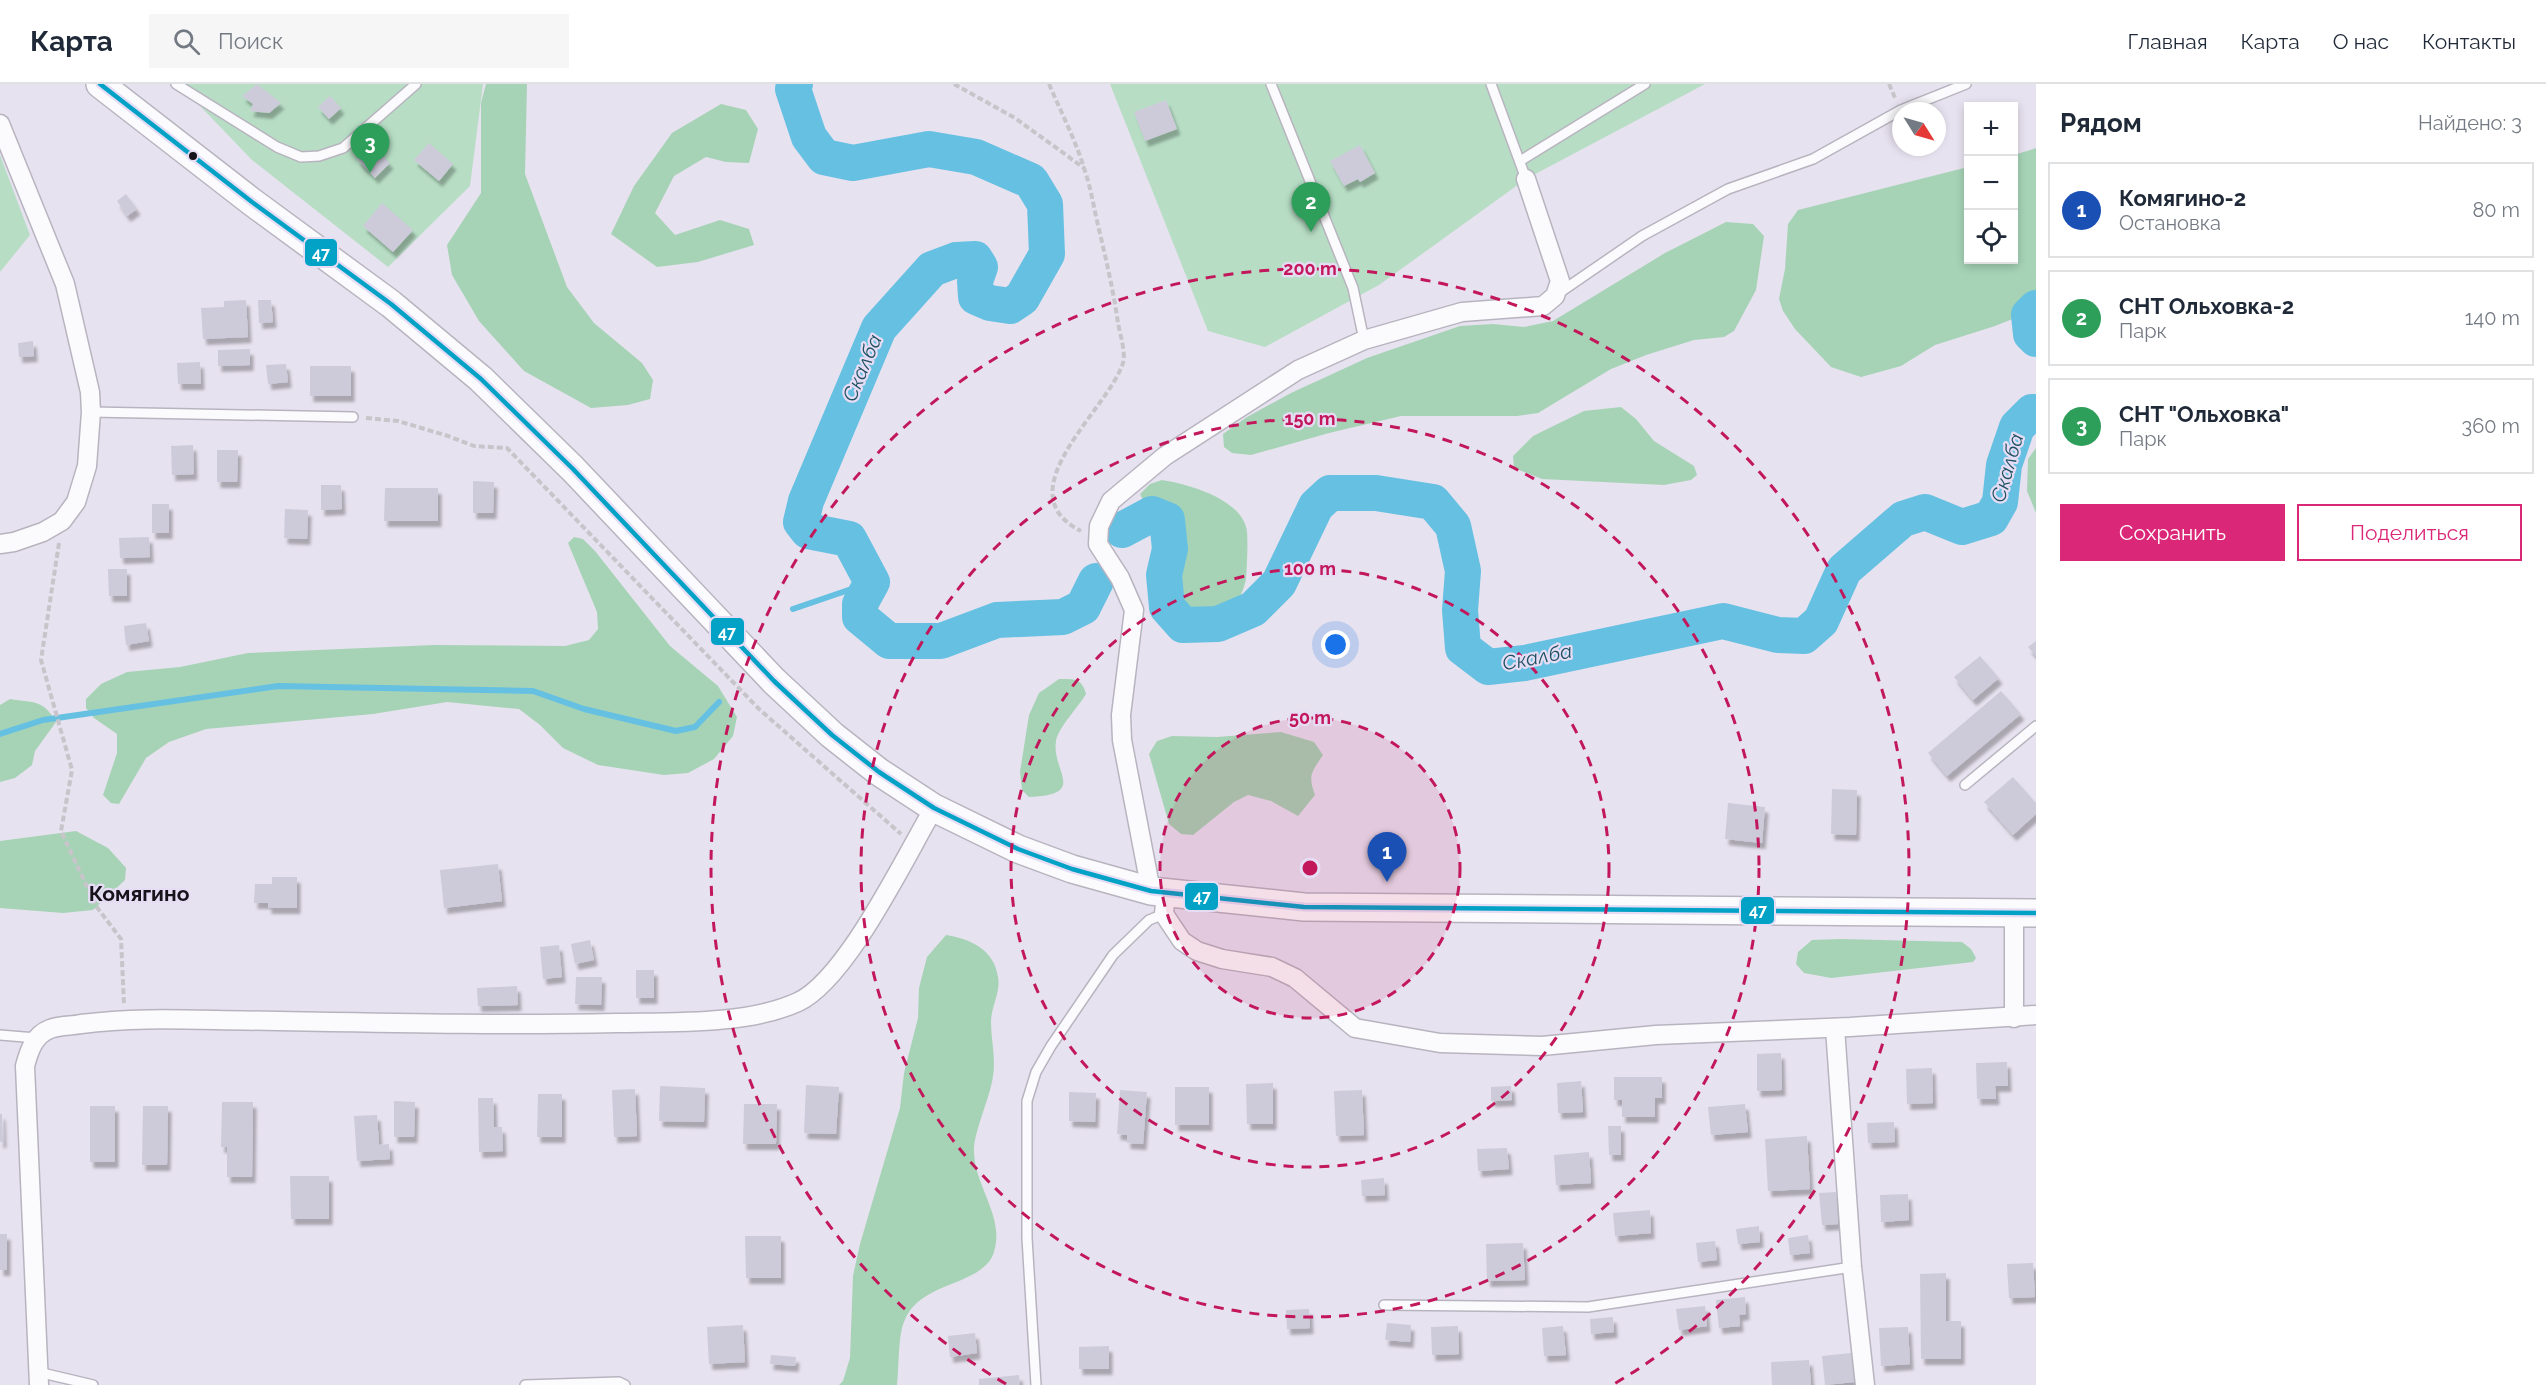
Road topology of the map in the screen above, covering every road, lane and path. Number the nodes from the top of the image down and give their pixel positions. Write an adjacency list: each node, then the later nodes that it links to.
1 (100, 84): 23 (street)
2 (176, 84): 3 (lane)
3 (416, 84)
4 (954, 84): 12 (path)
5 (1049, 84): 12 (path)
6 (1271, 84): 15 (lane)
7 (1491, 84): 11 (lane)
8 (1645, 84): 11 (lane)
9 (1966, 84): 14 (lane)
10 (0, 124): 16 (street)
11 (1520, 161): 13 (lane)
12 (1084, 168): 20 (path)
13 (1526, 179): 14 (street)
14 (1555, 296): 15 (street)
15 (1364, 340): 20 (street)
16 (91, 412): 17 (lane); 18 (street)
17 (353, 417): 24 (path)
18 (62, 521): 19 (street); 29 (path)
19 (0, 544)
20 (1098, 544): 25 (street)
21 (2036, 726): 22 (lane)
22 (1965, 784)
23 (934, 808): 24 (street); 25 (street)
24 (913, 844): 29 (street)
25 (1160, 899): 26 (street); 30 (street); 39 (lane)
26 (2025, 913): 28 (street)
27 (2036, 1016): 28 (street)
28 (2014, 1018): 30 (street)
29 (124, 1019): 32 (street)
30 (1835, 1028): 33 (street)
31 (0, 1035): 32 (lane)
32 (36, 1038): 35 (street)
33 (1852, 1267): 34 (lane); 40 (street)
34 (1383, 1305)
35 (38, 1378): 36 (lane)
36 (93, 1385)
37 (525, 1385): 38 (lane)
38 (624, 1385)
39 (1036, 1385)
40 (1865, 1385)

